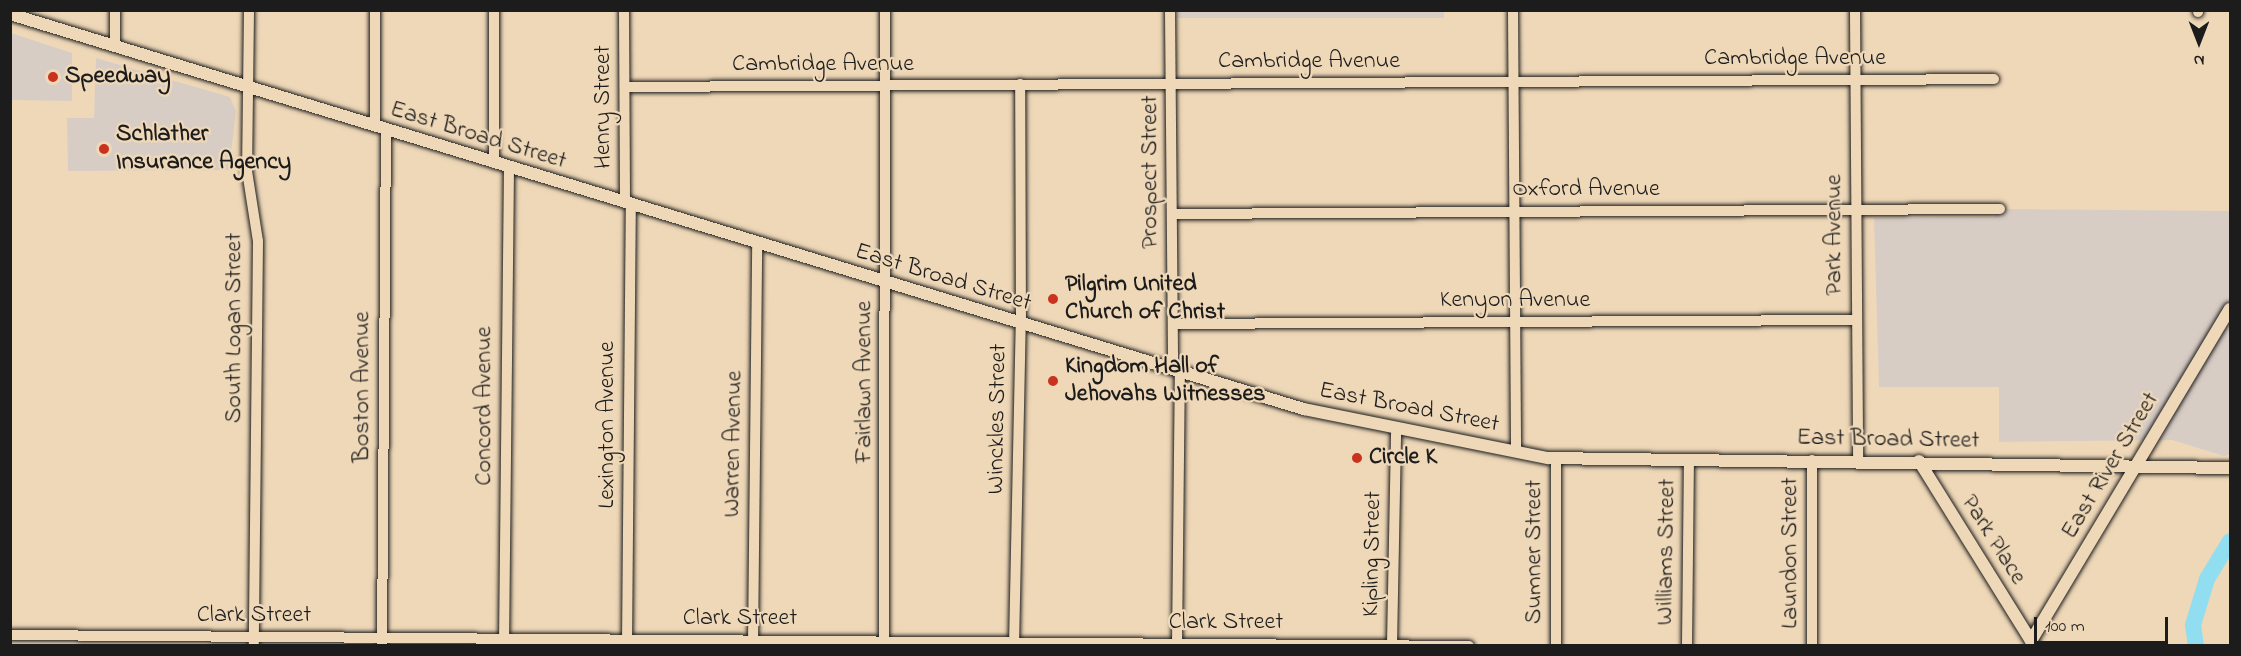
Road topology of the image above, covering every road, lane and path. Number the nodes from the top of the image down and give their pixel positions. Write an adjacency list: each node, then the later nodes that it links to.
1 (115, 10): 11 (street)
2 (249, 10): 19 (street, South Logan Street)
3 (375, 10): 20 (street, Boston Avenue)
4 (494, 10): 21 (street)
5 (624, 10): 18 (street, Henry Street)
6 (885, 10): 17 (street, Fairlawn Avenue)
7 (1170, 10): 16 (street, Prospect Street)
8 (1513, 10): 14 (street)
9 (1855, 10): 13 (street, Park Avenue)
10 (10, 14): 11 (street, East Broad Street)
11 (115, 46): 19 (street, East Broad Street)
12 (1994, 79): 13 (street, Cambridge Avenue)
13 (1856, 80): 14 (street, Cambridge Avenue); 25 (street, Park Avenue)
14 (1513, 82): 16 (street, Cambridge Avenue); 26 (street)
15 (1020, 84): 16 (street, Cambridge Avenue); 17 (street, Cambridge Avenue); 33 (street, Winckles Street)
16 (1171, 84): 27 (street, Prospect Street)
17 (886, 85): 18 (street, Cambridge Avenue); 29 (street, Fairlawn Avenue)
18 (625, 87): 23 (street, Henry Street)
19 (249, 89): 20 (street, East Broad Street); 46 (street, South Logan Street)
20 (381, 128): 21 (street, East Broad Street); 47 (street, Boston Avenue)
21 (494, 163): 22 (street, East Broad Street)
22 (508, 167): 23 (street, East Broad Street); 48 (street, Concord Avenue)
23 (628, 204): 28 (street, East Broad Street); 49 (street, Lexington Avenue)
24 (2000, 209): 25 (street, Oxford Avenue)
25 (1856, 210): 26 (street, Oxford Avenue); 31 (street, Park Avenue)
26 (1514, 212): 27 (street, Oxford Avenue); 32 (street)
27 (1172, 214): 34 (street, Prospect Street)
28 (757, 243): 29 (street, East Broad Street); 50 (street, Warren Avenue)
29 (887, 283): 33 (street, East Broad Street); 51 (street, Fairlawn Avenue)
30 (2230, 309): 43 (street, East River Street)
31 (1857, 320): 32 (street, Kenyon Avenue); 41 (street, Park Avenue)
32 (1515, 322): 34 (street, Kenyon Avenue); 37 (street)
33 (1021, 324): 35 (street, East Broad Street); 52 (street, Winckles Street)
34 (1173, 324): 35 (street, Prospect Street)
35 (1177, 371): 36 (street, East Broad Street); 53 (street, Prospect Street)
36 (1396, 427): 37 (street, East Broad Street); 55 (street, Kipling Street)
37 (1516, 452): 38 (street, East Broad Street)
38 (1556, 458): 39 (street, East Broad Street); 57 (street, Sumner Street)
39 (1689, 459): 40 (street, East Broad Street); 58 (street, Williams Street)
40 (1812, 460): 41 (street, East Broad Street); 59 (street, Laundon Street)
41 (1858, 460): 42 (street, East Broad Street)
42 (1919, 461): 43 (street, East Broad Street); 54 (street, Park Place)
43 (2137, 466): 44 (street, East Broad Street); 54 (street, East River Street)
44 (2230, 468)
45 (10, 635): 46 (street, Clark Street)
46 (254, 641): 47 (street, Clark Street)
47 (382, 641): 48 (street, Clark Street)
48 (504, 642): 49 (street, Clark Street)
49 (627, 642): 50 (street, Clark Street)
50 (753, 643): 51 (street, Clark Street)
51 (884, 644): 52 (street, Clark Street)
52 (1014, 644): 53 (street, Clark Street)
53 (1177, 644): 55 (street, Clark Street)
54 (2030, 644)
55 (1392, 645): 56 (street, Clark Street)
56 (1469, 645)
57 (1556, 645)
58 (1687, 645)
59 (1812, 645)

